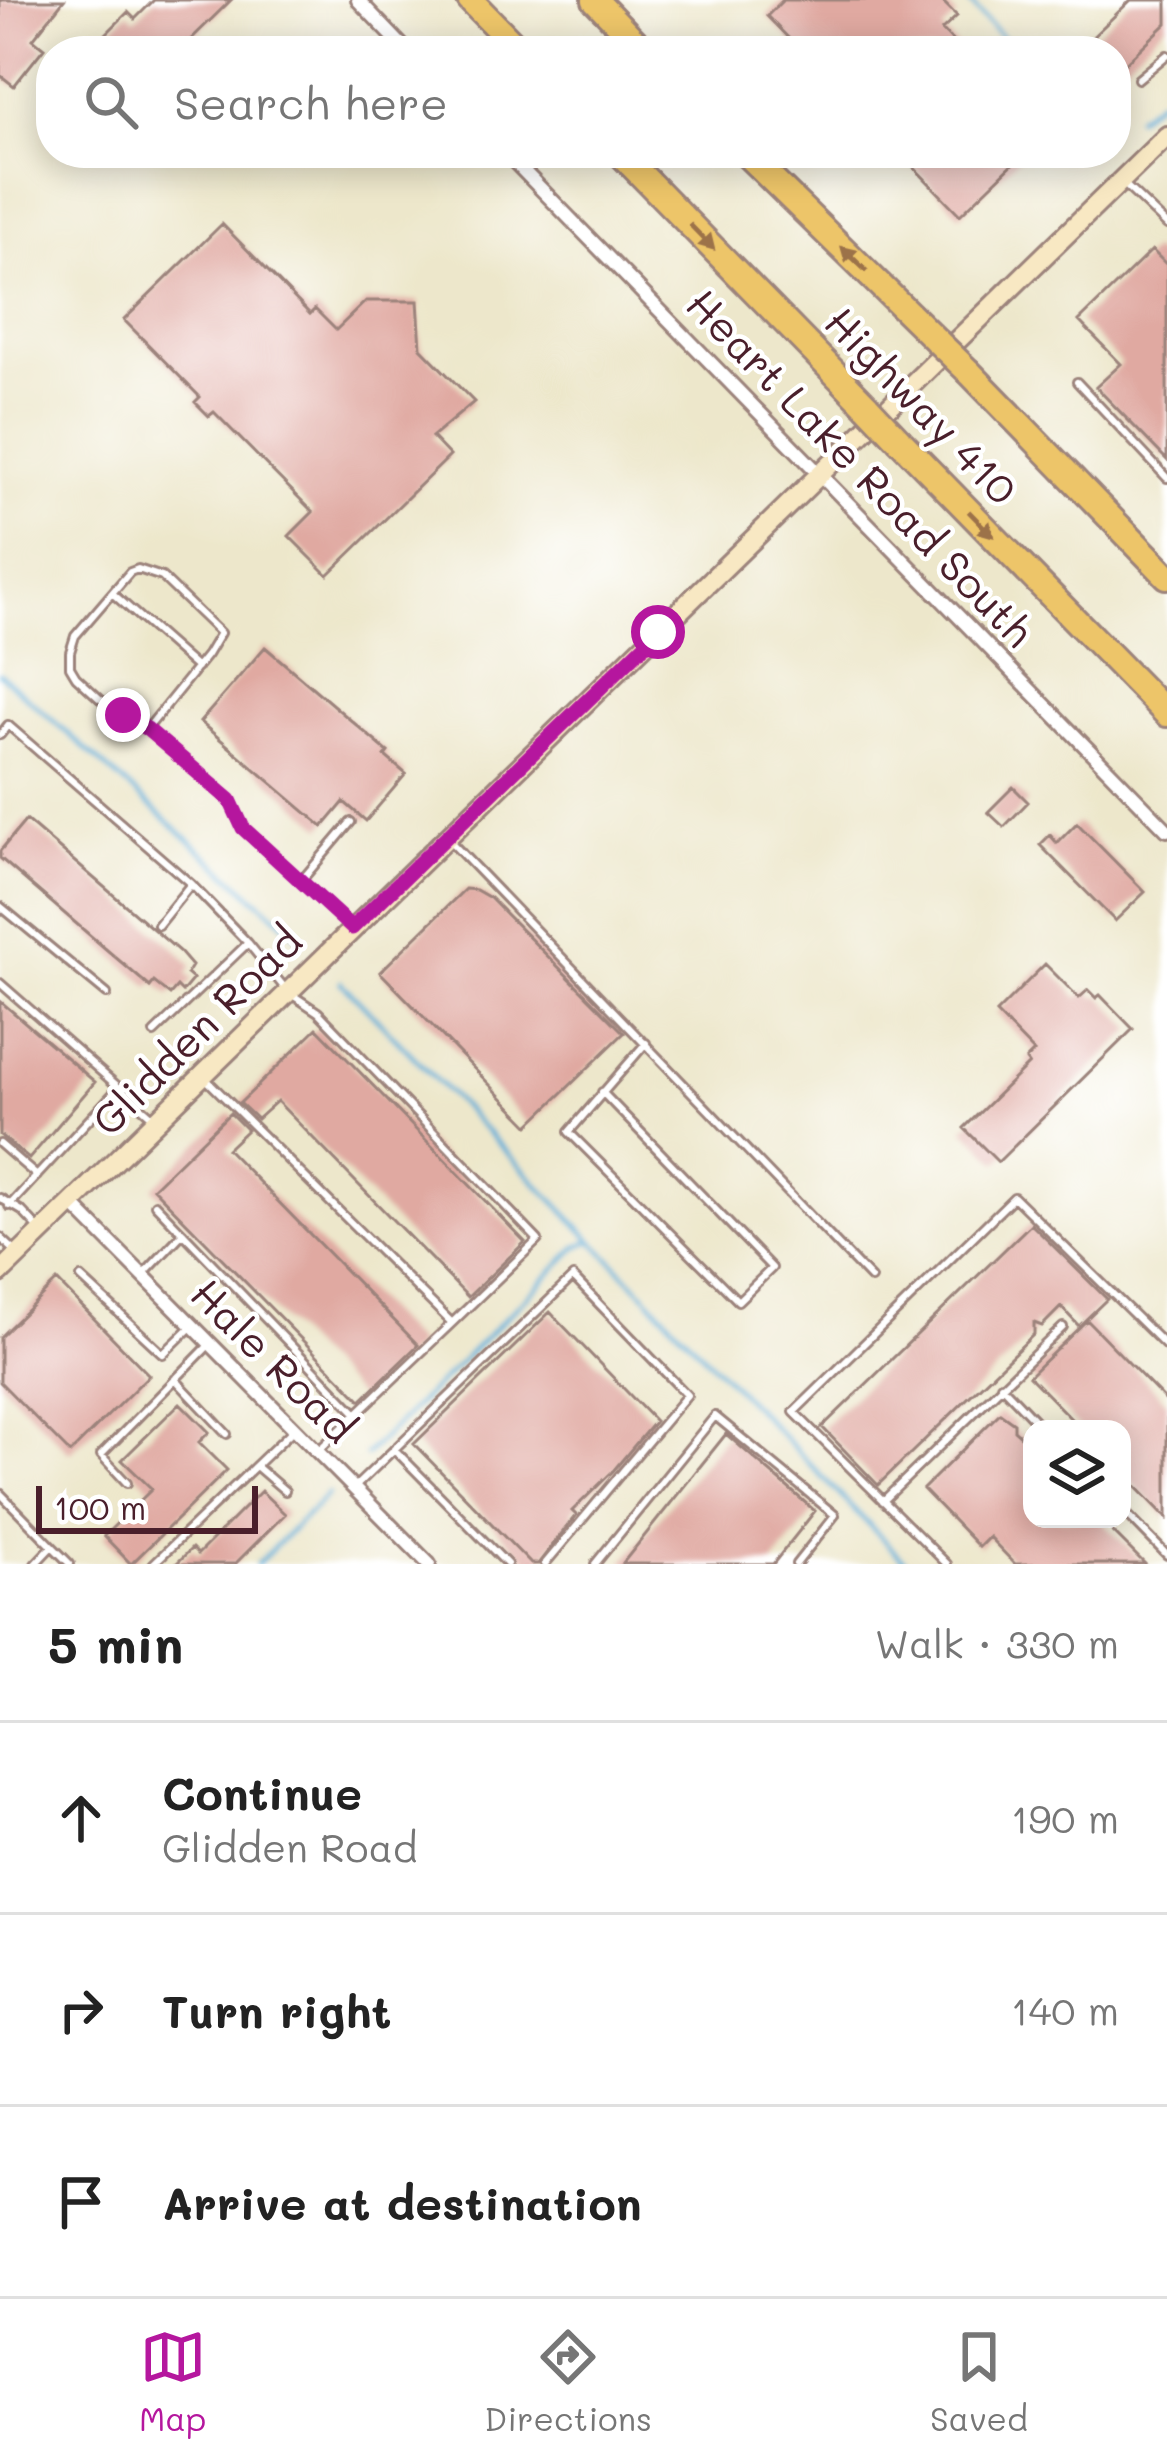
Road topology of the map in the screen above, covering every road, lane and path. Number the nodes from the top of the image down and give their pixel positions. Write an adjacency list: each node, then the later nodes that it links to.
1 (358, 0): 4 (street)
2 (470, 0): 5 (highway)
3 (595, 0): 6 (highway)
4 (393, 36)
5 (505, 36)
6 (630, 36)
7 (1167, 55): 8 (lane)
8 (1138, 79)
9 (1167, 136): 13 (street, Glidden Road)
10 (521, 168): 16 (street, Heart Lake Road South)
11 (635, 168): 21 (highway, Highway 410, one-way to 21, bridge)
12 (760, 168): 18 (highway, Highway 410, one-way to 12, bridge)
13 (1122, 182): 14 (lane); 16 (street, Glidden Road)
14 (1167, 225)
15 (1077, 382): 17 (lane)
16 (822, 474): 25 (street, Heart Lake Road South); 26 (street, Glidden Road)
17 (1167, 478)
18 (1167, 576)
19 (112, 592): 20 (lane); 20 (lane); 22 (lane)
20 (197, 668): 22 (lane)
21 (1167, 714)
22 (147, 729): 27 (lane)
23 (0, 735): 28 (lane)
24 (351, 822): 27 (lane)
25 (1167, 830)
26 (447, 837): 31 (street, Glidden Road); 37 (lane)
27 (301, 880): 31 (lane)
28 (190, 884): 30 (lane); 32 (lane)
29 (0, 906): 35 (lane)
30 (158, 925)
31 (352, 928): 34 (street, Glidden Road)
32 (248, 944): 34 (lane); 36 (lane)
33 (0, 983): 39 (lane)
34 (288, 992): 38 (street, Glidden Road); 56 (lane)
35 (107, 994)
36 (154, 1033)
37 (646, 1043): 40 (lane); 55 (lane)
38 (203, 1075): 41 (street, Glidden Road); 56 (lane)
39 (119, 1087): 41 (lane); 43 (lane)
40 (602, 1092): 40 (lane)
41 (157, 1120): 45 (street, Glidden Road)
42 (0, 1144): 43 (lane)
43 (37, 1176): 47 (lane)
44 (0, 1198): 47 (lane)
45 (71, 1204): 48 (street, Glidden Road); 53 (street, Hale Road)
46 (154, 1204): 49 (lane)
47 (9, 1206): 48 (lane)
48 (42, 1232): 51 (street, Glidden Road)
49 (183, 1233): 53 (lane); 63 (lane)
50 (0, 1237): 51 (lane)
51 (19, 1255): 52 (street, Glidden Road)
52 (0, 1273)
53 (142, 1275): 57 (street, Hale Road)
54 (81, 1278): 57 (lane)
55 (871, 1279)
56 (452, 1323): 63 (lane)
57 (192, 1326): 59 (street, Hale Road)
58 (1063, 1327): 62 (lane)
59 (210, 1343): 61 (lane); 65 (street, Hale Road)
60 (1167, 1348): 74 (lane)
61 (175, 1379): 66 (lane); 70 (lane)
62 (1000, 1385): 64 (lane); 74 (lane)
63 (358, 1415): 68 (lane)
64 (1034, 1420)
65 (294, 1429): 68 (street, Hale Road); 69 (lane)
66 (227, 1434)
67 (394, 1449): 71 (lane); 82 (lane); 83 (lane)
68 (317, 1452): 71 (street, Hale Road)
69 (256, 1466): 72 (lane); 80 (lane)
70 (128, 1483)
71 (353, 1488): 81 (street, Hale Road)
72 (285, 1491)
73 (0, 1493): 76 (lane)
74 (883, 1501): 86 (lane)
75 (1131, 1519): 77 (lane)
76 (52, 1546): 78 (lane); 79 (lane)
77 (1167, 1556)
78 (34, 1564)
79 (70, 1564)
80 (154, 1564)
81 (429, 1564)
82 (507, 1564)
83 (545, 1564)
84 (595, 1564): 85 (lane)
85 (796, 1564)
86 (946, 1564)

